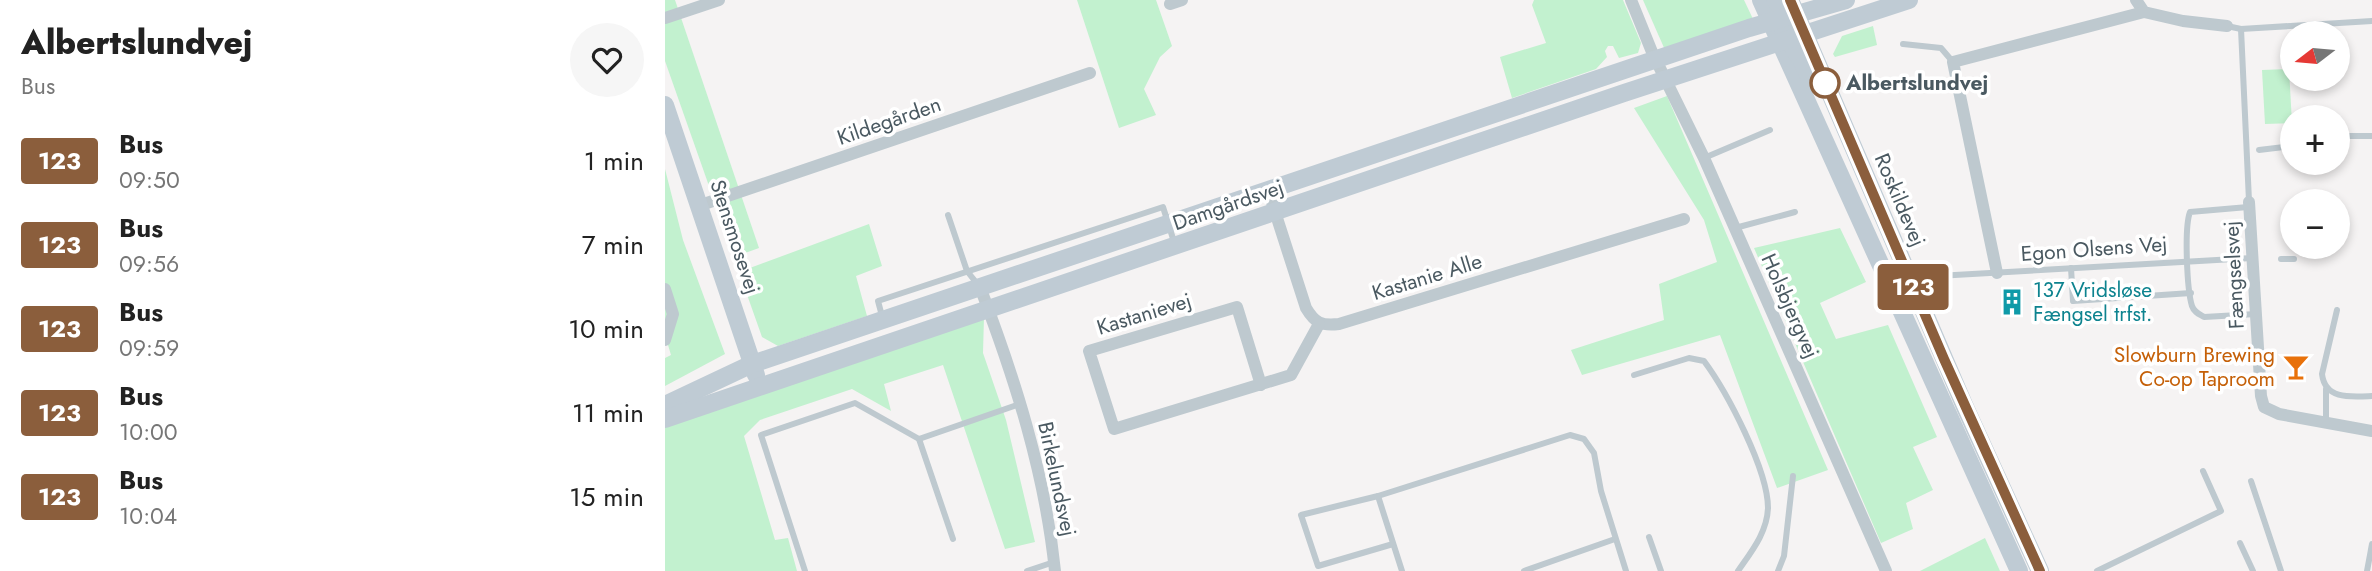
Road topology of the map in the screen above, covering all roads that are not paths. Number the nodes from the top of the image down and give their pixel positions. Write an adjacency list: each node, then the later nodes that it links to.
1 (719, 0): 10 (street)
2 (1631, 0): 16 (street, Holsbjergvej)
3 (1761, 0): 9 (street, Roskildevej)
4 (1775, 0): 9 (street)
5 (1846, 0): 9 (street)
6 (1909, 0): 14 (street)
7 (2136, 0): 8 (street)
8 (2144, 12): 12 (street); 17 (street)
9 (1786, 14): 14 (street, Roskildevej); 14 (street, Roskildevej); 16 (street, Damgårdsvej)
10 (665, 18)
11 (2372, 21): 13 (lane)
12 (2227, 26): 13 (lane)
13 (2241, 29): 29 (lane, Fængselsvej)
14 (1791, 38): 19 (street, Damgårdsvej); 84 (street, Roskildevej); 85 (street, Roskildevej)
15 (1903, 44): 17 (lane)
16 (1656, 60): 19 (street, Holsbjergvej); 27 (street, Damgårdsvej)
17 (1953, 62): 41 (street)
18 (1090, 73): 28 (street, Kildegården)
19 (1665, 80): 26 (street, Holsbjergvej); 31 (street, Damgårdsvej)
20 (665, 105): 28 (street, Stensmosevej)
21 (1770, 130): 26 (lane)
22 (2350, 136): 23 (lane)
23 (2372, 136)
24 (2280, 148): 25 (lane)
25 (2259, 150)
26 (1704, 158): 35 (street, Holsbjergvej)
27 (1268, 190): 31 (street); 34 (street, Damgårdsvej)
28 (701, 205): 52 (street, Stensmosevej)
29 (2250, 205): 37 (street, Fængselsvej); 38 (lane)
30 (1795, 212): 35 (lane)
31 (1275, 214): 36 (street, Damgårdsvej); 50 (street)
32 (948, 215): 40 (lane)
33 (1684, 219): 50 (street, Kastanie Alle)
34 (1169, 223): 36 (lane); 40 (lane); 43 (street, Damgårdsvej)
35 (1735, 228): 75 (street, Holsbjergvej)
36 (1176, 247): 46 (street, Damgårdsvej)
37 (2255, 260): 38 (lane, Egon Olsens Vej); 48 (street, Fængselsvej)
38 (2189, 261): 39 (lane, Egon Olsens Vej); 45 (lane)
39 (2071, 268): 41 (lane, Egon Olsens Vej); 45 (lane)
40 (967, 271): 43 (lane); 49 (lane)
41 (1997, 273): 42 (lane, Egon Olsens Vej)
42 (1937, 275)
43 (980, 287): 46 (street, Birkelundsvej); 49 (street, Damgårdsvej)
44 (665, 289): 51 (street)
45 (2191, 293): 48 (lane)
46 (988, 309): 54 (street, Damgårdsvej); 58 (street, Birkelundsvej)
47 (2337, 310): 56 (lane)
48 (2256, 314): 61 (street, Fængselsvej)
49 (883, 320): 52 (street, Damgårdsvej)
50 (1319, 324): 55 (street, Kastanievej)
51 (665, 340)
52 (753, 364): 54 (street, Stensmosevej); 59 (street, Damgårdsvej)
53 (1635, 375): 82 (lane)
54 (759, 384): 60 (street, Damgårdsvej)
55 (1261, 385): 55 (street, Kastanievej)
56 (2326, 389): 57 (lane); 61 (lane)
57 (2372, 396)
58 (1020, 404): 63 (lane, Birkelundsvej); 74 (street, Birkelundsvej)
59 (665, 405)
60 (665, 419)
61 (2326, 422): 62 (street, Fængselsvej)
62 (2372, 431)
63 (919, 439): 69 (lane); 76 (lane)
64 (2203, 471): 86 (lane)
65 (1793, 476): 83 (lane)
66 (2251, 481): 88 (lane)
67 (1378, 496): 70 (lane); 72 (lane); 72 (lane)
68 (1649, 537): 81 (lane)
69 (953, 539)
70 (1615, 539): 79 (lane); 80 (lane)
71 (2240, 543): 87 (lane)
72 (1393, 544): 78 (lane)
73 (2372, 544): 89 (lane)
74 (1054, 567): 77 (lane, Birkelundsvej)
75 (1884, 570)
76 (805, 571)
77 (1027, 571)
78 (1402, 571)
79 (1524, 571)
80 (1626, 571)
81 (1661, 571)
82 (1738, 571)
83 (1778, 571)
84 (2019, 571)
85 (2040, 571)
86 (2097, 571)
87 (2253, 571)
88 (2281, 571)
89 (2367, 571)

